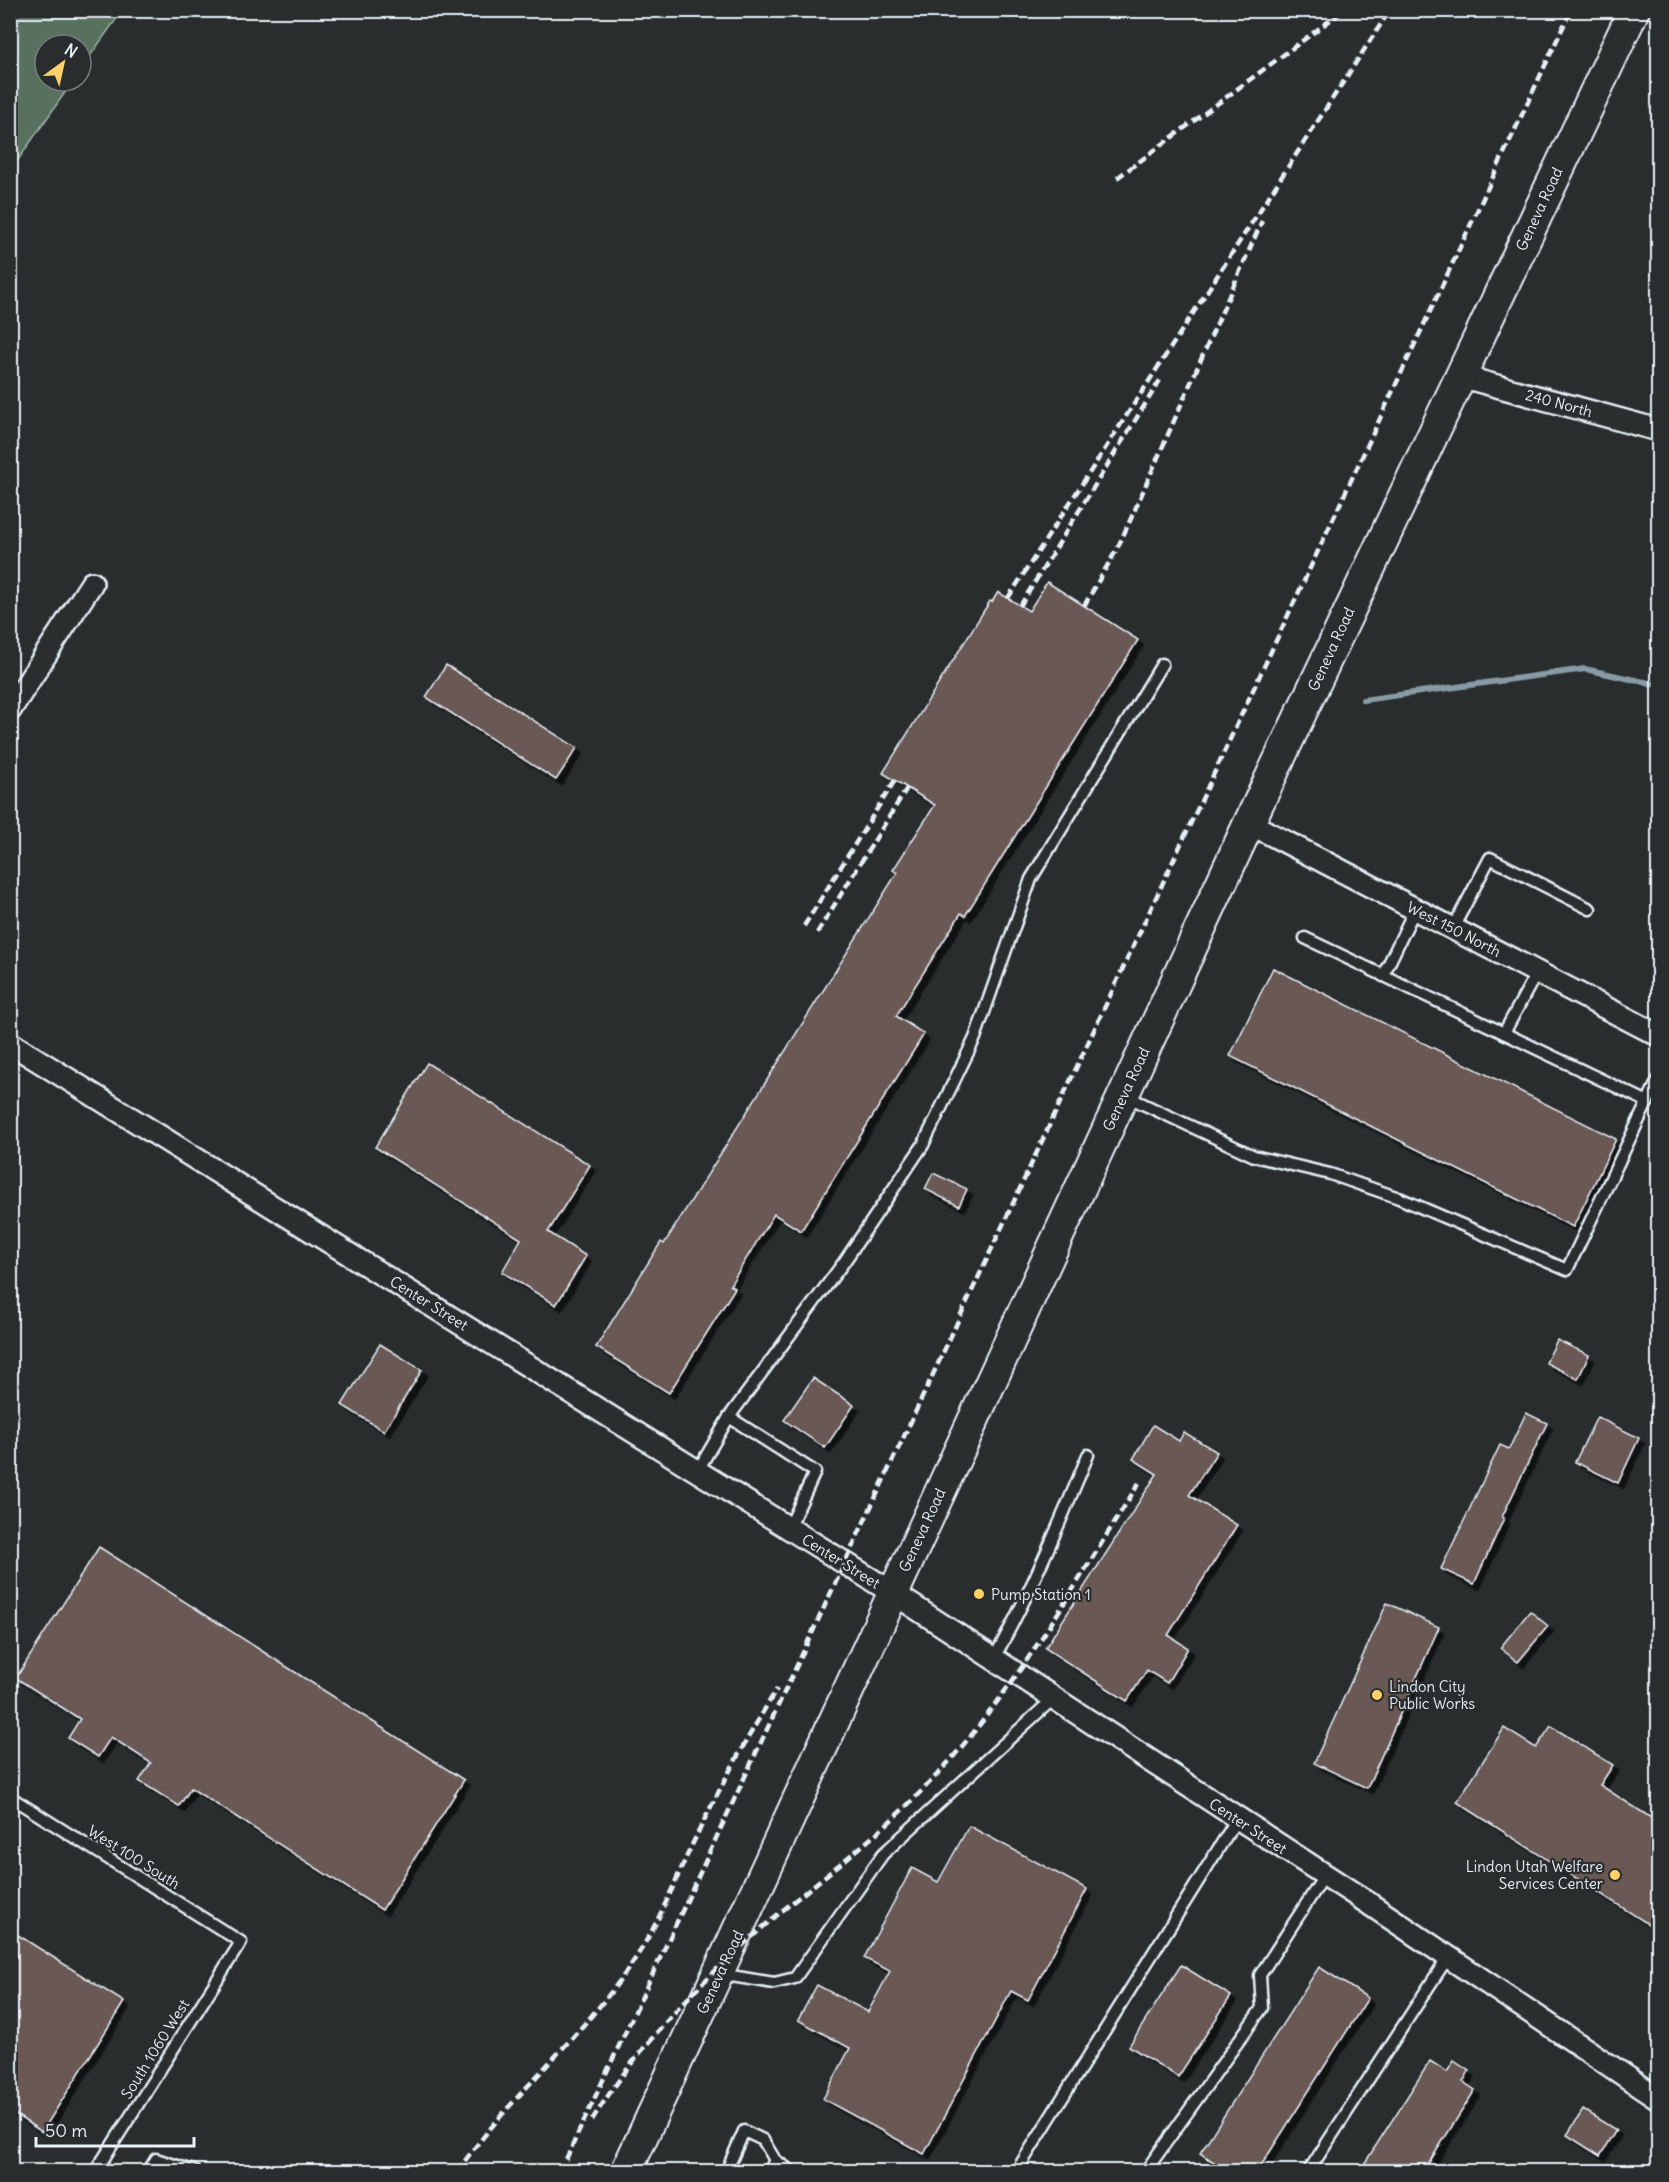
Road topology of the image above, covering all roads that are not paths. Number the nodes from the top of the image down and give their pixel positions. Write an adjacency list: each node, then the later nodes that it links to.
1 (1634, 10): 2 (main road, Geneva Road)
2 (1460, 376): 3 (street, 240 North); 7 (main road, Geneva Road)
3 (1659, 430)
4 (92, 583): 6 (street)
5 (1162, 664): 20 (lane)
6 (10, 710)
7 (1249, 823): 8 (street, West 150 North); 18 (main road, Geneva Road)
8 (1415, 909): 10 (street, West 150 North); 13 (lane)
9 (1590, 909): 10 (lane)
10 (1453, 928): 12 (street, West 150 North)
11 (1305, 938): 13 (lane)
12 (1537, 972): 14 (lane); 15 (street, West 150 North)
13 (1383, 976): 14 (lane)
14 (1504, 1033): 19 (lane)
15 (1659, 1035)
16 (10, 1043): 22 (street, Center Street)
17 (1659, 1080): 19 (lane)
18 (1123, 1095): 19 (lane); 24 (main road, Geneva Road)
19 (1648, 1102)
20 (729, 1417): 22 (lane); 23 (lane)
21 (1088, 1455): 25 (lane)
22 (698, 1470): 23 (street, Center Street)
23 (789, 1528): 24 (street, Center Street)
24 (893, 1593): 25 (street, Center Street); 32 (main road, Geneva Road)
25 (993, 1660): 26 (street, Center Street)
26 (1053, 1699): 28 (street, Center Street); 32 (lane)
27 (10, 1797): 30 (lane, West 100 South)
28 (1238, 1820): 29 (street, Center Street); 42 (lane)
29 (1325, 1875): 31 (street, Center Street); 43 (lane)
30 (241, 1942): 35 (lane, South 1060 West)
31 (1448, 1957): 33 (street, Center Street); 44 (lane)
32 (719, 1974): 38 (main road, Geneva Road)
33 (1659, 2098)
34 (775, 2160): 39 (lane); 40 (lane); 41 (lane)
35 (95, 2172)
36 (148, 2172): 37 (lane)
37 (196, 2172)
38 (626, 2172)
39 (726, 2172)
40 (769, 2172)
41 (792, 2172)
42 (1016, 2172)
43 (1145, 2172)
44 (1308, 2172)

